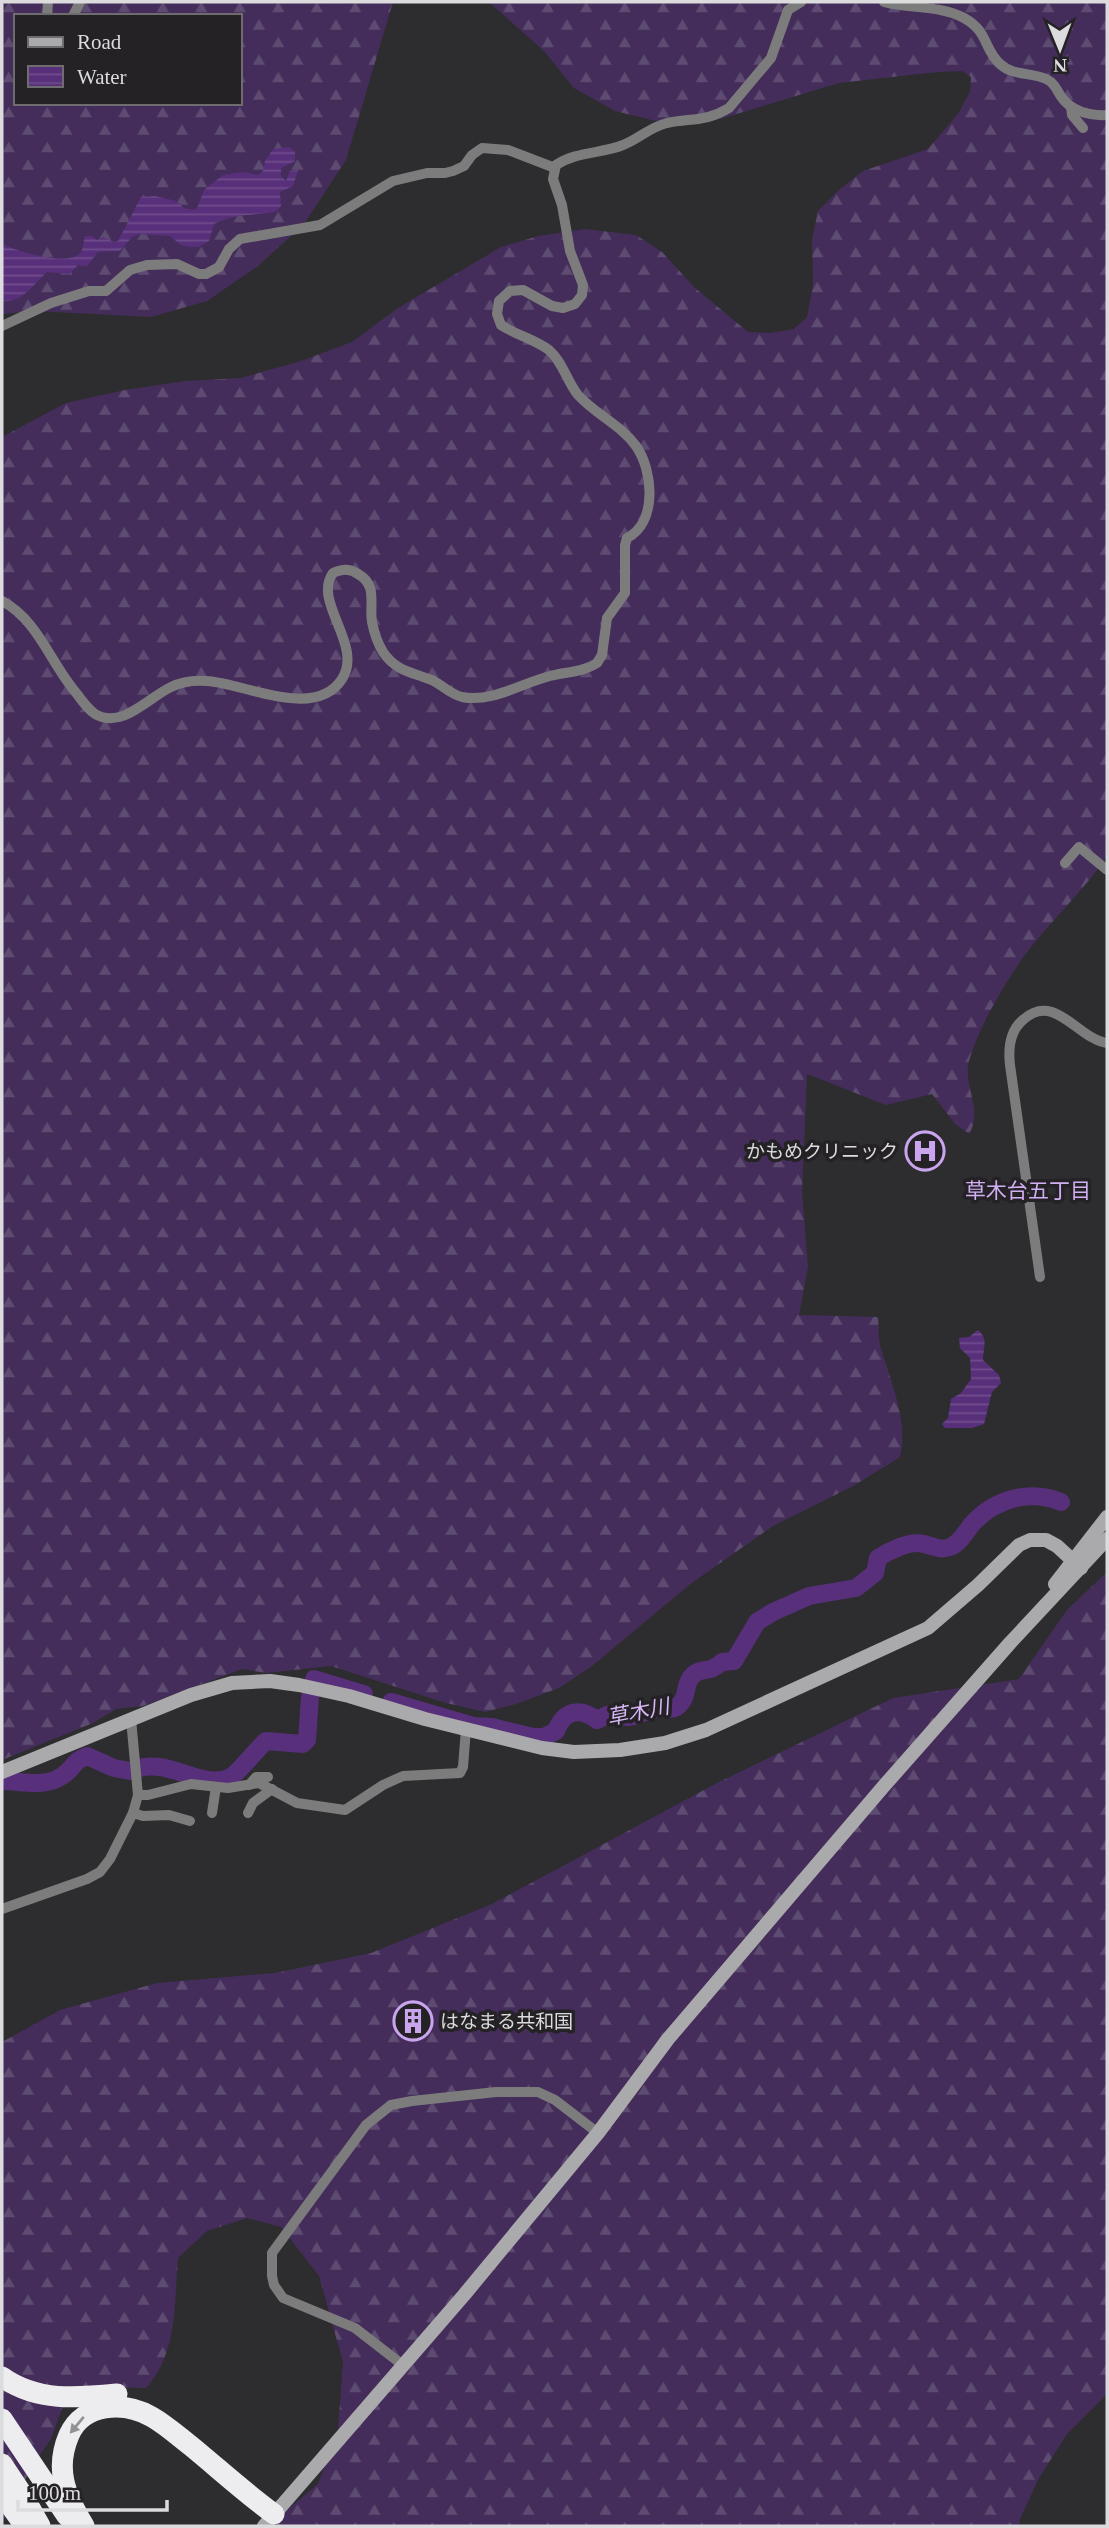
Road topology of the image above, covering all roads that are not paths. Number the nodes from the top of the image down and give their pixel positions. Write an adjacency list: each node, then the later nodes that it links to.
1 (801, 2): 6 (street)
2 (884, 2): 3 (street)
3 (1071, 107): 4 (street); 5 (street)
4 (1107, 116)
5 (1083, 128)
6 (555, 168): 7 (street); 8 (street)
7 (2, 326)
8 (2, 601)
9 (1065, 863): 10 (street)
10 (1107, 870)
11 (1107, 1043): 12 (street)
12 (1040, 1278)
13 (1107, 1517): 15 (street)
14 (1107, 1539): 15 (street)
15 (1077, 1564): 17 (street); 27 (street)
16 (131, 1719): 17 (street); 18 (street); 21 (street)
17 (466, 1729): 19 (street)
18 (2, 1772)
19 (270, 1783): 20 (street); 24 (street)
20 (216, 1787): 21 (street); 23 (street)
21 (138, 1795): 22 (street)
22 (133, 1813): 25 (street); 26 (street)
23 (212, 1813)
24 (248, 1813)
25 (190, 1821)
26 (2, 1909)
27 (598, 2133): 28 (street); 28 (street)
28 (404, 2366): 33 (street)
29 (2, 2377): 33 (highway)
30 (2, 2419): 36 (highway)
31 (2, 2464): 35 (highway)
32 (2, 2494): 34 (highway)
33 (269, 2520): 37 (highway, one-way to 37)
34 (25, 2526)
35 (40, 2526)
36 (74, 2526)
37 (84, 2526)

